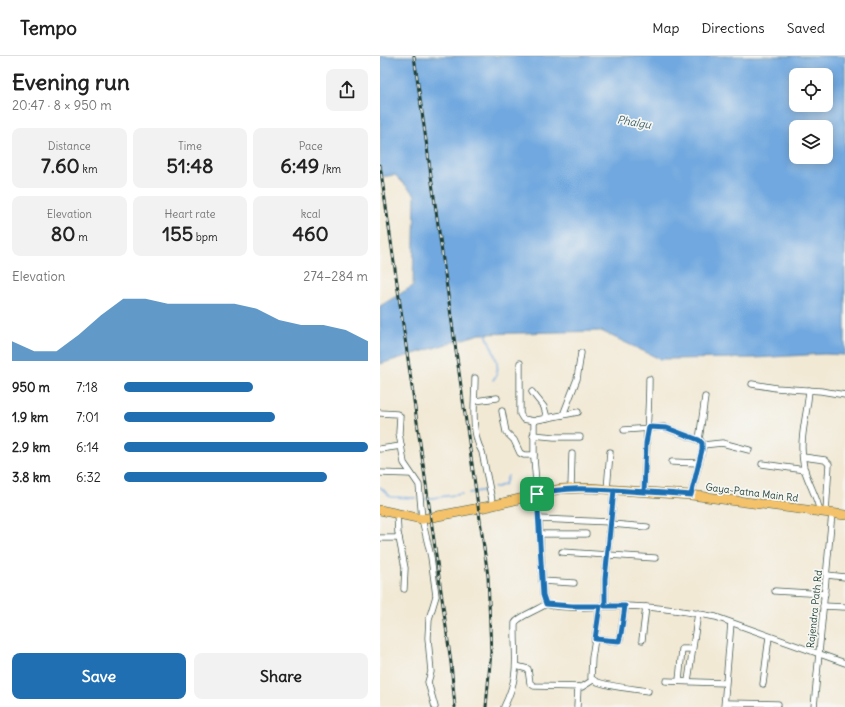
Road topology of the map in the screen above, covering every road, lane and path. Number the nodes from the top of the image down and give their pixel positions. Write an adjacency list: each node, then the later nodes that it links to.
1 (581, 353): 15 (street)
2 (520, 363): 17 (street)
3 (475, 378): 11 (street)
4 (649, 379): 18 (street)
5 (752, 384): 6 (street)
6 (809, 390): 8 (street); 30 (street)
7 (532, 392): 16 (street)
8 (845, 395)
9 (705, 397): 22 (street)
10 (497, 398): 11 (street)
11 (475, 401): 42 (street)
12 (502, 411): 28 (street)
13 (578, 412): 15 (street)
14 (380, 413): 24 (street)
15 (563, 415): 16 (street)
16 (547, 418): 17 (street)
17 (534, 421): 20 (street)
18 (649, 427): 19 (street); 22 (street); 39 (street)
19 (624, 430)
20 (533, 435): 21 (street); 28 (street)
21 (580, 437)
22 (699, 440): 23 (street)
23 (703, 445): 26 (street); 32 (street)
24 (401, 446): 25 (street); 36 (street)
25 (380, 449)
26 (749, 450)
27 (610, 452): 38 (street)
28 (534, 454): 40 (street)
29 (572, 454): 37 (street)
30 (803, 458): 34 (street); 44 (street, Rajendra Path Rd)
31 (672, 462): 32 (street)
32 (698, 463): 41 (street)
33 (762, 464): 34 (street)
34 (805, 470): 44 (street)
35 (380, 474): 36 (street)
36 (411, 474): 47 (street)
37 (571, 488): 38 (main road, Gaya-Patna Main Rd); 40 (main road, Gaya-Patna Main Rd)
38 (611, 490): 39 (main road, Gaya-Patna Main Rd); 49 (street)
39 (644, 492): 41 (main road, Gaya-Patna Main Rd)
40 (537, 494): 42 (main road, Gaya-Patna Main Rd); 48 (street)
41 (691, 495): 44 (main road, Gaya-Patna Main Rd)
42 (491, 506): 47 (main road, Gaya-Patna Main Rd)
43 (380, 510): 45 (main road)
44 (826, 512): 46 (main road, Gaya-Patna Main Rd); 58 (street, Rajendra Path Rd)
45 (398, 514): 47 (main road); 54 (street)
46 (845, 515)
47 (425, 518): 90 (street)
48 (539, 519): 49 (street); 51 (street)
49 (611, 523): 50 (street); 56 (street)
50 (647, 527)
51 (540, 534): 52 (street); 60 (street)
52 (586, 534)
53 (380, 538): 54 (street)
54 (399, 538): 62 (street)
55 (562, 552): 56 (street)
56 (607, 554): 57 (street); 66 (street)
57 (655, 558)
58 (827, 575): 59 (street); 64 (street, Rajendra Path Rd)
59 (845, 577)
60 (542, 582): 61 (street); 65 (street)
61 (574, 583)
62 (404, 589)
63 (775, 591): 64 (street)
64 (825, 594): 68 (street, Rajendra Path Rd)
65 (546, 604): 66 (street); 79 (street)
66 (603, 606): 67 (street); 74 (street)
67 (625, 606): 69 (street); 74 (street)
68 (823, 606): 70 (street); 77 (street, Rajendra Path Rd)
69 (646, 607): 71 (street); 75 (street)
70 (845, 607)
71 (698, 613): 72 (street); 76 (street)
72 (731, 622): 73 (street); 84 (street)
73 (769, 636): 77 (street); 85 (street)
74 (595, 639): 80 (street)
75 (642, 640)
76 (692, 648): 82 (street); 83 (street)
77 (818, 654): 78 (street); 93 (street, Rajendra Path Rd)
78 (845, 664)
79 (516, 666): 86 (street); 91 (street)
80 (593, 680): 86 (street); 87 (street)
81 (666, 680): 82 (street)
82 (679, 681): 83 (street)
83 (688, 681): 84 (street)
84 (725, 683): 89 (street)
85 (763, 684)
86 (578, 688): 92 (street)
87 (648, 691)
88 (778, 704): 89 (street)
89 (724, 705)
90 (435, 707)
91 (504, 707)
92 (577, 707)
93 (814, 707)

